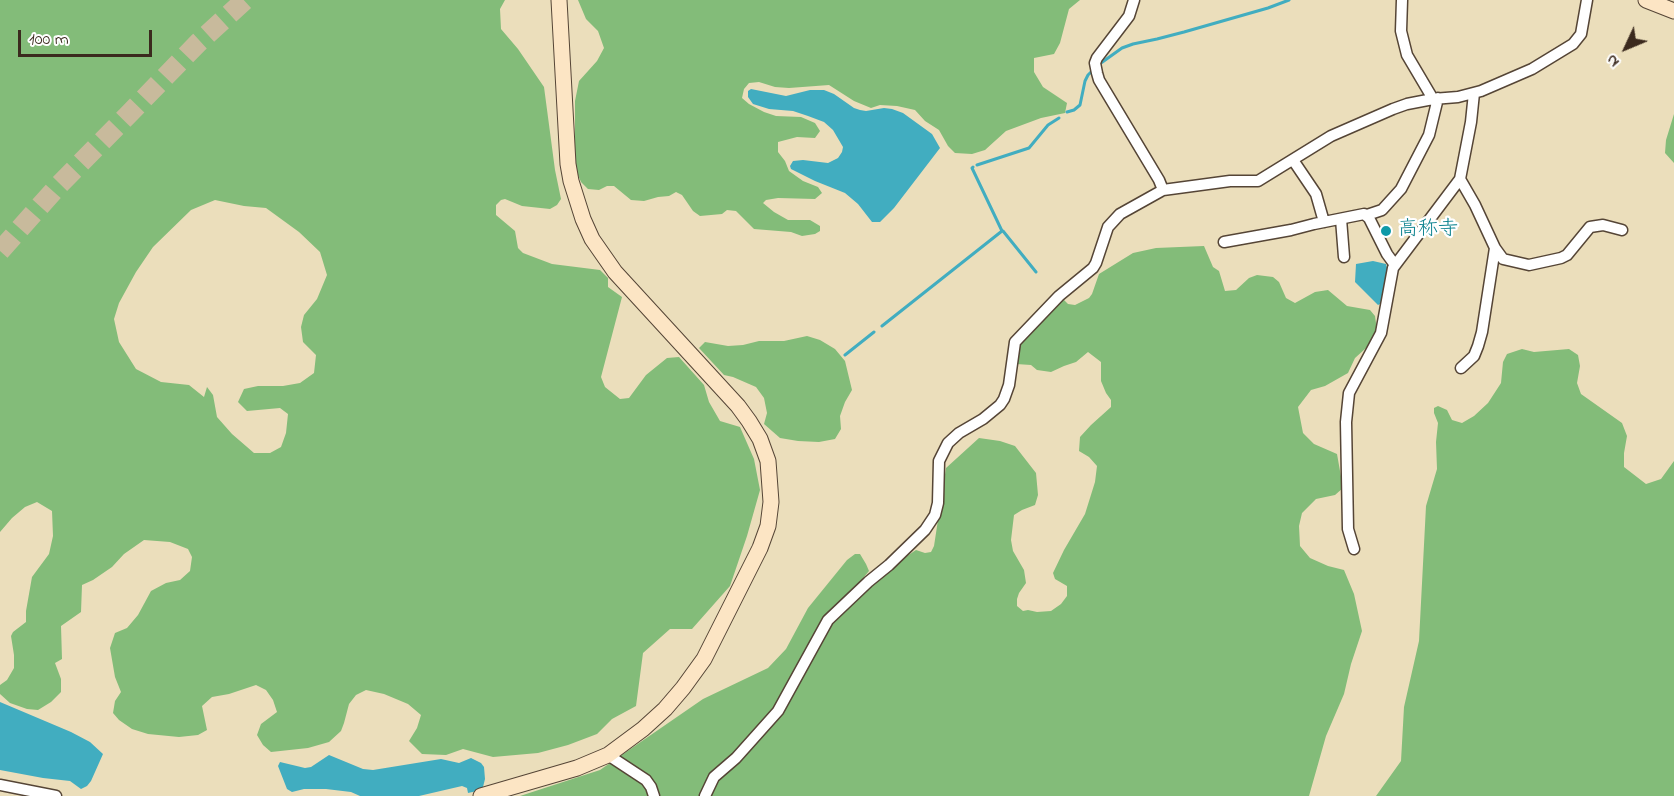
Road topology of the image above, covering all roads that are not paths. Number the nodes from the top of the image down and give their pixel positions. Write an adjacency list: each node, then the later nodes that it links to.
1 (559, 0): 22 (street)
2 (1134, 0): 11 (street)
3 (1402, 0): 8 (street)
4 (1587, 0): 7 (street)
5 (1646, 0): 6 (street)
6 (1674, 11)
7 (1474, 93): 8 (street); 10 (street)
8 (1436, 98): 9 (street); 12 (street)
9 (1293, 160): 11 (street); 14 (street)
10 (1460, 179): 17 (street); 19 (street)
11 (1163, 190): 27 (street)
12 (1367, 215): 13 (street); 19 (street)
13 (1341, 219): 14 (street); 18 (street)
14 (1324, 222): 16 (street)
15 (1622, 230): 17 (street)
16 (1224, 242)
17 (1495, 248): 20 (street)
18 (1344, 258)
19 (1395, 265): 21 (street)
20 (1461, 368)
21 (1354, 549)
22 (608, 755): 25 (street); 26 (street)
23 (0, 785): 24 (street)
24 (56, 796)
25 (481, 796)
26 (654, 796)
27 (705, 796)

